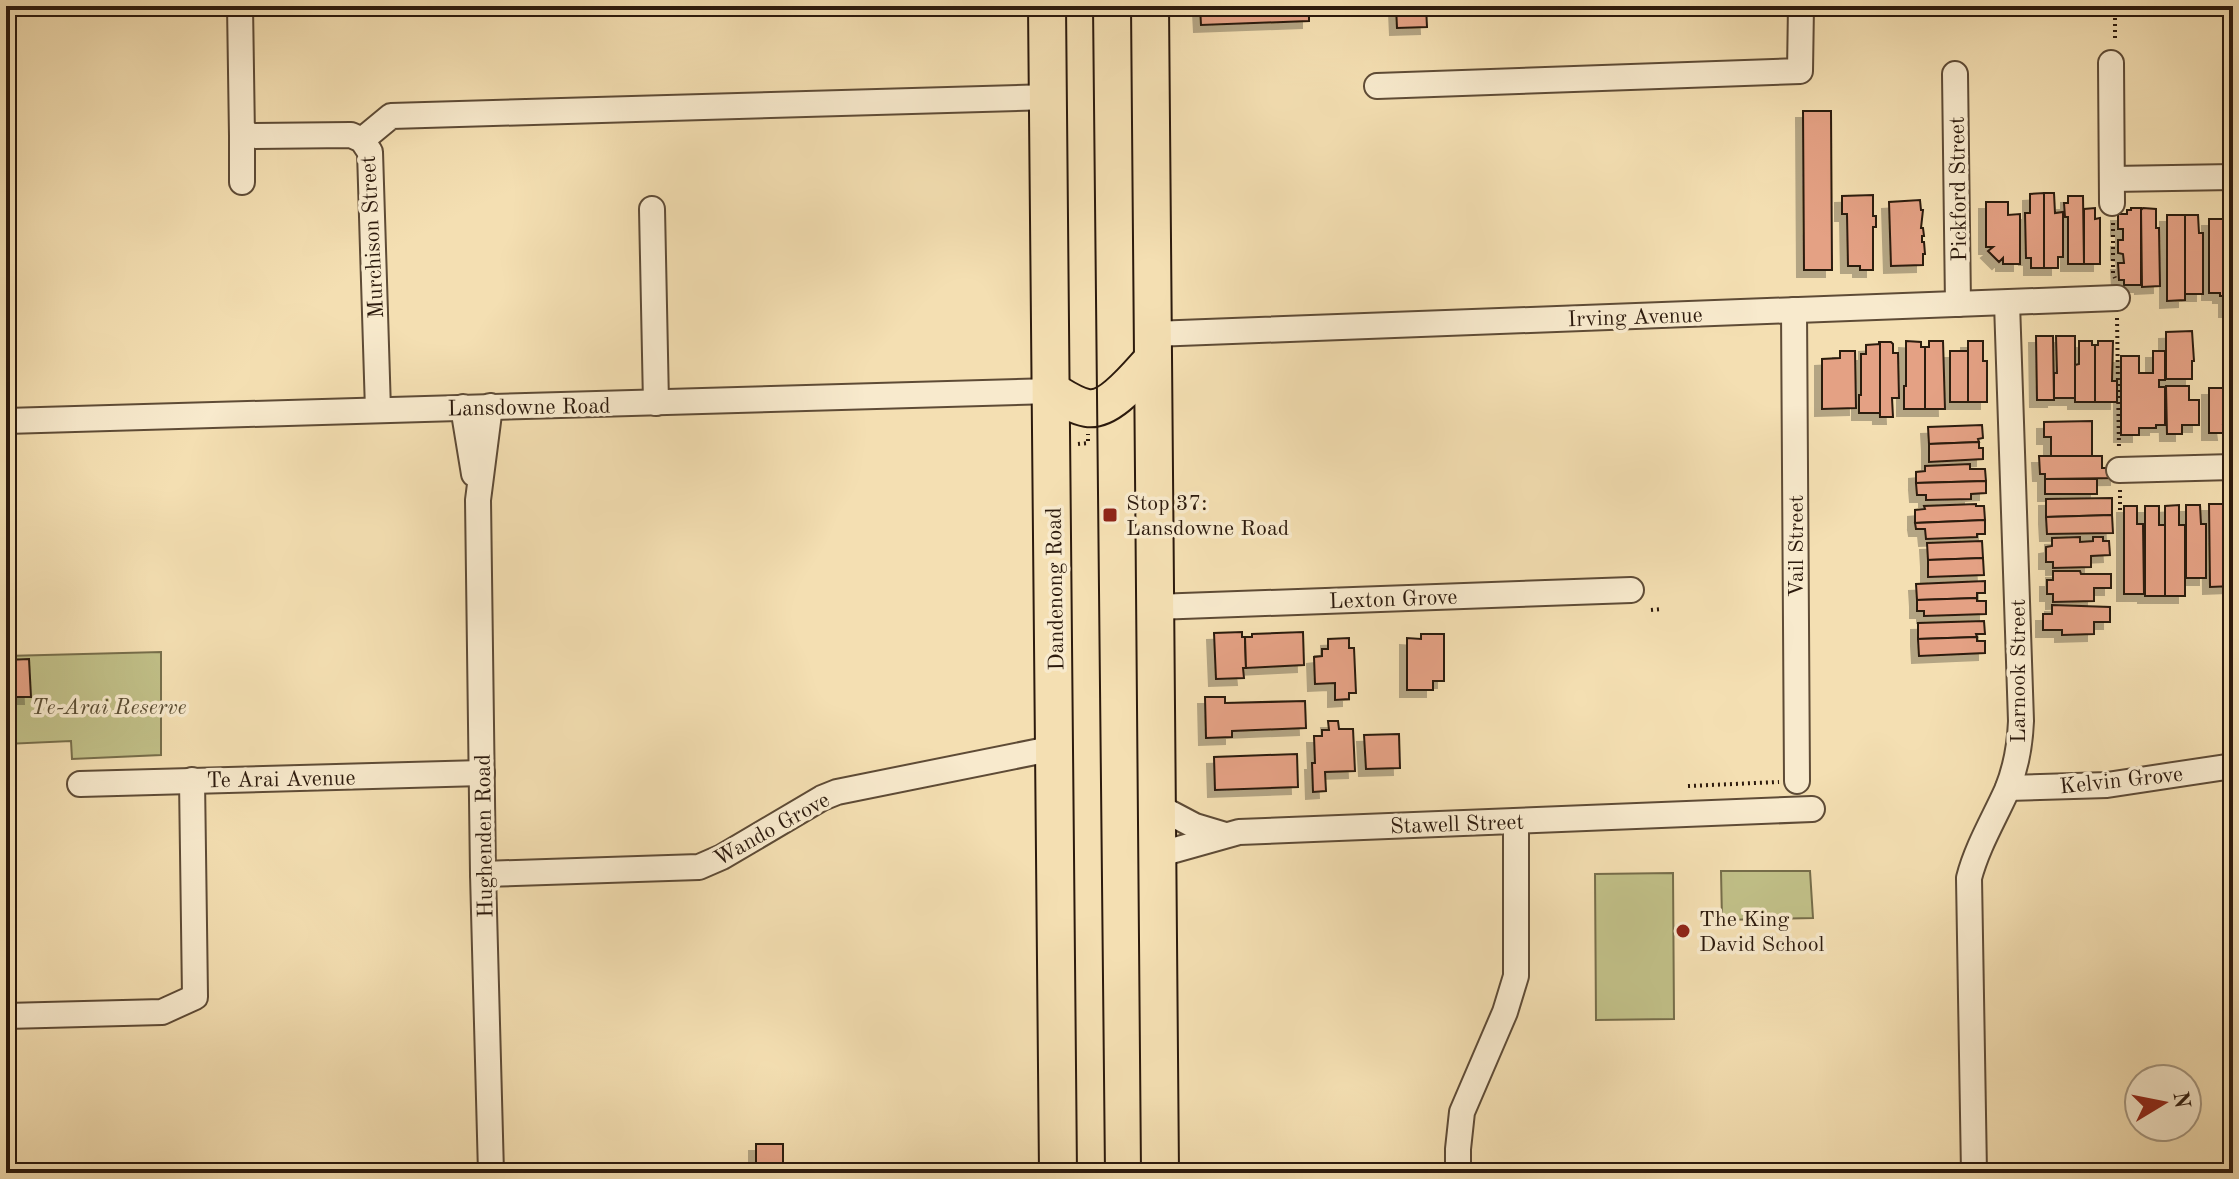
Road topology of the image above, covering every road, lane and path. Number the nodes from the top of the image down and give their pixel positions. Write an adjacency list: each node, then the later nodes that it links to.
1 (240, 6): 10 (street)
2 (1047, 6): 9 (highway, Dandenong Road)
3 (1150, 6): 20 (highway)
4 (1801, 6): 8 (street)
5 (2115, 6): 6 (path)
6 (2111, 63): 14 (street)
7 (1955, 74): 18 (street, Pickford Street)
8 (1377, 86)
9 (1049, 97): 11 (street); 21 (highway, Dandenong Road)
10 (242, 136): 11 (street, Murchison Street); 13 (street)
11 (362, 140): 25 (street, Murchison Street)
12 (2233, 177): 14 (street)
13 (242, 182)
14 (2112, 191): 16 (path)
15 (652, 209): 22 (street)
16 (2117, 298): 17 (street, Irving Avenue); 32 (path)
17 (2007, 303): 18 (street, Irving Avenue); 46 (street, Larnook Street)
18 (1958, 304): 19 (street, Irving Avenue)
19 (1794, 310): 20 (street, Irving Avenue); 43 (street, Vail Street)
20 (1153, 347): 21 (highway); 36 (highway)
21 (1052, 391): 22 (street, Lansdowne Road); 39 (highway, Dandenong Road)
22 (656, 403): 23 (street, Lansdowne Road)
23 (490, 406): 24 (street, Lansdowne Road); 33 (street, Hughenden Road)
24 (463, 407): 25 (street, Lansdowne Road); 33 (street, Hughenden Road)
25 (378, 410): 26 (street, Lansdowne Road)
26 (6, 421)
27 (1094, 428): 28 (path)
28 (1088, 443): 29 (path); 30 (path)
29 (1072, 444)
30 (1088, 450)
31 (2233, 467): 32 (street)
32 (2119, 470): 34 (path)
33 (478, 500): 41 (street, Hughenden Road)
34 (2120, 512)
35 (1631, 590): 36 (street, Lexton Grove)
36 (1155, 607): 47 (highway)
37 (1661, 609): 38 (path)
38 (1651, 610)
39 (1055, 748): 52 (street, Wando Grove); 55 (highway, Dandenong Road)
40 (2233, 766): 46 (street, Kelvin Grove)
41 (482, 773): 42 (street, Te Arai Avenue); 52 (street, Hughenden Road)
42 (192, 780): 44 (street, Te Arai Avenue); 53 (street)
43 (1797, 781): 45 (path)
44 (80, 784)
45 (1688, 786)
46 (2008, 788): 58 (street, Larnook Street)
47 (1157, 806): 50 (street, Stawell Street); 51 (highway)
48 (1812, 809): 49 (street, Stawell Street)
49 (1516, 821): 50 (street, Stawell Street); 57 (street)
50 (1225, 835): 51 (street, Stawell Street)
51 (1157, 855): 56 (highway)
52 (483, 874): 54 (street, Hughenden Road)
53 (6, 1016)
54 (491, 1173)
55 (1058, 1173)
56 (1160, 1173)
57 (1458, 1173)
58 (1974, 1173)

